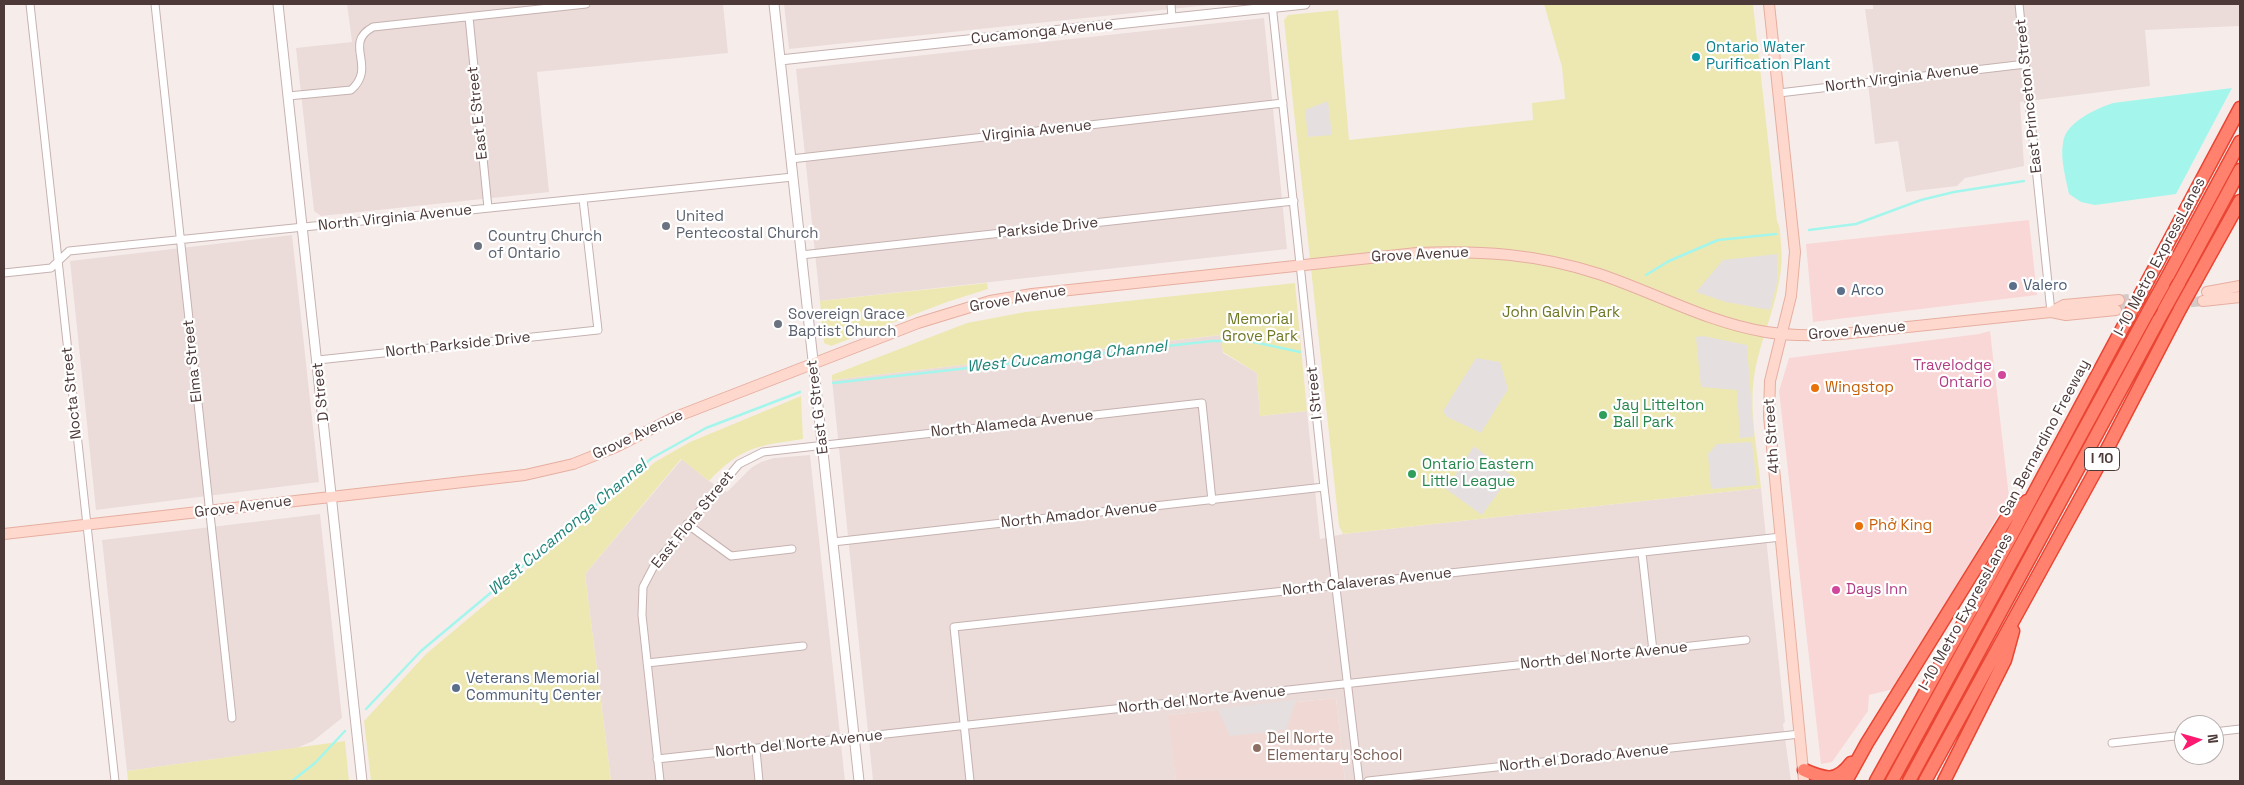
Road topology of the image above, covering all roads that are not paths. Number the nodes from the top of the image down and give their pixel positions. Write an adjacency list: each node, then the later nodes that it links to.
1 (30, 4): 30 (street, Nocta Street)
2 (155, 4): 28 (street, Elma Street)
3 (278, 4): 16 (street, D Street)
4 (586, 4): 11 (street)
5 (774, 4): 13 (street, East G Street)
6 (1171, 4): 12 (street)
7 (1305, 4): 10 (street, Cucamonga Avenue)
8 (1769, 4): 15 (main road, 4th Street)
9 (2019, 4): 14 (street, East Princeton Street)
10 (1272, 6): 12 (street, Cucamonga Avenue); 17 (street, I Street)
11 (469, 17): 16 (street); 26 (street, East E Street)
12 (1172, 18): 13 (street, Cucamonga Avenue)
13 (780, 60): 20 (street, East G Street)
14 (2026, 64): 15 (street, North Virginia Avenue); 36 (street, East Princeton Street)
15 (1779, 93): 37 (main road, 4th Street)
16 (288, 96): 27 (street, D Street)
17 (1283, 103): 20 (street, Virginia Avenue); 24 (street, I Street)
18 (2240, 108): 42 (highway, San Bernardino Freeway, bridge)
19 (2240, 142): 82 (highway, I-10 Metro ExpressLanes, bridge)
20 (791, 159): 22 (street, East G Street)
21 (2240, 170): 83 (highway, I-10 Metro ExpressLanes, bridge)
22 (793, 177): 23 (street, North Virginia Avenue); 29 (street, East G Street)
23 (583, 199): 26 (street, North Virginia Avenue); 38 (street, North Parkside Drive)
24 (1294, 200): 29 (street, Parkside Drive); 31 (street, I Street)
25 (2240, 201): 54 (highway, I 10, bridge)
26 (488, 208): 27 (street, North Virginia Avenue)
27 (303, 227): 28 (street, North Virginia Avenue); 38 (street, D Street)
28 (180, 240): 30 (street, North Virginia Avenue); 45 (street, Elma Street)
29 (801, 255): 39 (street, East G Street)
30 (58, 261): 32 (street, North Virginia Avenue); 47 (street, Nocta Street)
31 (1302, 265): 37 (main road, Grove Avenue); 39 (main road, Grove Avenue); 41 (street, I Street)
32 (4, 273)
33 (2240, 286): 34 (main road)
34 (2240, 297)
35 (2117, 305): 36 (main road, Grove Avenue)
36 (2052, 312): 37 (main road, Grove Avenue)
37 (1782, 334): 49 (main road, 4th Street)
38 (318, 360): 43 (street, D Street)
39 (813, 364): 40 (street, East G Street); 43 (main road, Grove Avenue)
40 (822, 445): 44 (street, North Alameda Avenue); 46 (street, East Flora Street); 50 (street, East G Street)
41 (1324, 487): 44 (street, North Amador Avenue); 53 (street, I Street)
42 (2033, 496): 67 (highway); 81 (highway, San Bernardino Freeway)
43 (332, 497): 45 (main road, Grove Avenue); 73 (street, D Street)
44 (1212, 501): 50 (street, North Amador Avenue)
45 (210, 512): 47 (main road, Grove Avenue); 60 (street, Elma Street)
46 (687, 524): 51 (street); 58 (street, East Flora Street)
47 (86, 525): 48 (main road, Grove Avenue); 72 (street, Nocta Street)
48 (4, 534)
49 (1781, 537): 52 (street, North Calaveras Avenue); 64 (main road, 4th Street)
50 (833, 542): 66 (street, East G Street)
51 (792, 550)
52 (1642, 552): 53 (street, North Calaveras Avenue); 57 (street)
53 (1337, 585): 59 (street, I Street); 61 (street, North Calaveras Avenue)
54 (2020, 607): 84 (highway, I 10); 85 (highway)
55 (1746, 640): 57 (street, North del Norte Avenue)
56 (803, 646): 58 (street)
57 (1652, 651): 59 (street, North del Norte Avenue)
58 (647, 663): 70 (street, East Flora Street)
59 (1348, 683): 61 (street, North del Norte Avenue); 78 (street, I Street)
60 (232, 718)
61 (965, 726): 66 (street, North del Norte Avenue); 77 (street)
62 (2240, 729): 63 (street)
63 (2224, 731)
64 (1800, 734): 71 (main road, 4th Street); 79 (street, North el Dorado Avenue)
65 (2174, 736): 68 (street)
66 (854, 739): 69 (street, North del Norte Avenue); 76 (street, East G Street)
67 (1867, 743): 71 (highway); 80 (highway)
68 (2112, 743)
69 (756, 750): 70 (street, North del Norte Avenue); 75 (street)
70 (658, 759): 74 (street, East Flora Street)
71 (1804, 776)
72 (115, 781)
73 (362, 781)
74 (660, 781)
75 (759, 781)
76 (859, 781)
77 (970, 781)
78 (1359, 781)
79 (1368, 781)
80 (1846, 781)
81 (1876, 781)
82 (1892, 781)
83 (1909, 781)
84 (1925, 781)
85 (1944, 781)

